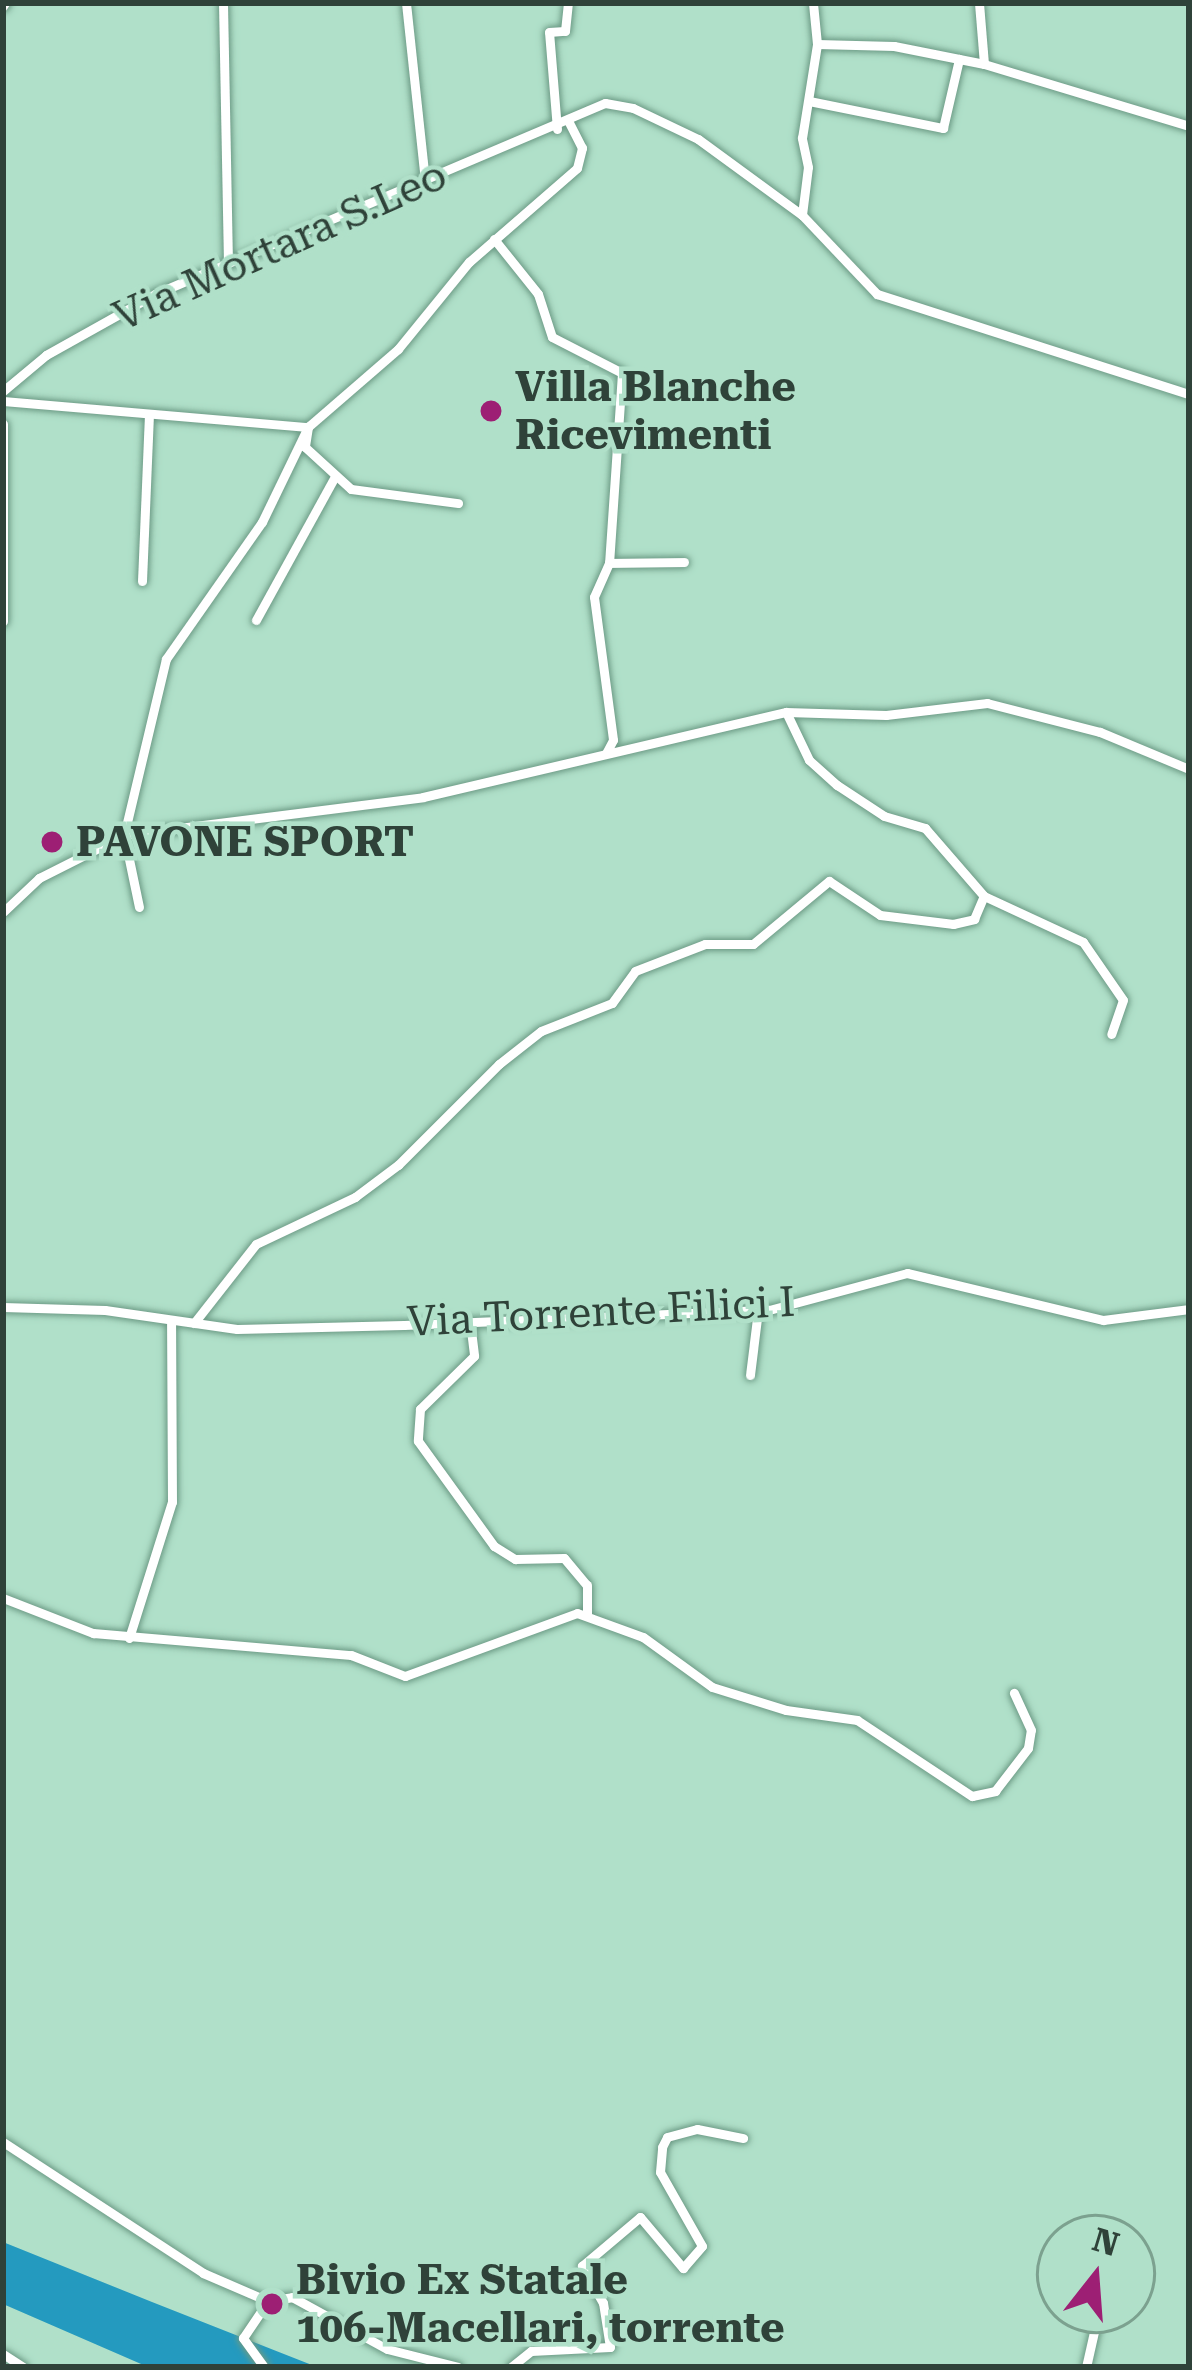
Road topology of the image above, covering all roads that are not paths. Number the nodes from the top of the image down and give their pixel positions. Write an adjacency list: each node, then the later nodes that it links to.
1 (223, 3): 16 (street)
2 (406, 3): 13 (street)
3 (568, 3): 12 (street)
4 (813, 3): 6 (street)
5 (979, 3): 8 (street)
6 (817, 44): 7 (street); 9 (street)
7 (959, 59): 8 (street); 9 (street)
8 (984, 64): 11 (street)
9 (809, 101): 14 (street)
10 (568, 121): 12 (street, Via Mortara S.Leo); 14 (street, Via Mortara S.Leo); 15 (street, Via Mortara S.Leo)
11 (1189, 126)
12 (557, 129): 13 (street, Via Mortara S.Leo)
13 (425, 180): 16 (street, Via Mortara S.Leo)
14 (802, 215): 18 (street, Via Mortara S.Leo)
15 (494, 238): 22 (street, Via Mortara S.Leo); 26 (street)
16 (229, 261): 17 (street, Via Mortara S.Leo)
17 (3, 391)
18 (1189, 394)
19 (3, 401): 20 (street)
20 (149, 413): 22 (street); 27 (street)
21 (3, 424): 29 (street)
22 (308, 427): 23 (street); 33 (street, Via Mortara S.Leo)
23 (334, 478): 24 (street); 28 (street)
24 (458, 503)
25 (683, 562): 26 (street)
26 (609, 563): 31 (street)
27 (142, 581)
28 (256, 620)
29 (3, 621)
30 (785, 712): 31 (street); 32 (street); 34 (street)
31 (606, 753): 33 (street)
32 (1189, 769)
33 (124, 835): 35 (street); 36 (street)
34 (983, 896): 37 (street); 43 (street)
35 (139, 907)
36 (3, 912)
37 (1111, 1034)
38 (3, 1307): 41 (street, Via Torrente Filici I)
39 (1189, 1309): 40 (street, Via Torrente Filici I)
40 (758, 1310): 42 (street, Via Torrente Filici I); 44 (street)
41 (171, 1320): 43 (street, Via Torrente Filici I); 47 (street)
42 (470, 1322): 43 (street, Via Torrente Filici I); 46 (street)
43 (194, 1323)
44 (749, 1375)
45 (3, 1598): 47 (street)
46 (587, 1616): 47 (street); 48 (street)
47 (130, 1638)
48 (1014, 1693)
49 (743, 2138): 57 (street)
50 (3, 2142): 51 (street)
51 (268, 2301): 55 (street); 56 (street)
52 (1094, 2334): 58 (street)
53 (3, 2354): 54 (street)
54 (23, 2367)
55 (264, 2367)
56 (458, 2367)
57 (511, 2367)
58 (1086, 2367)

